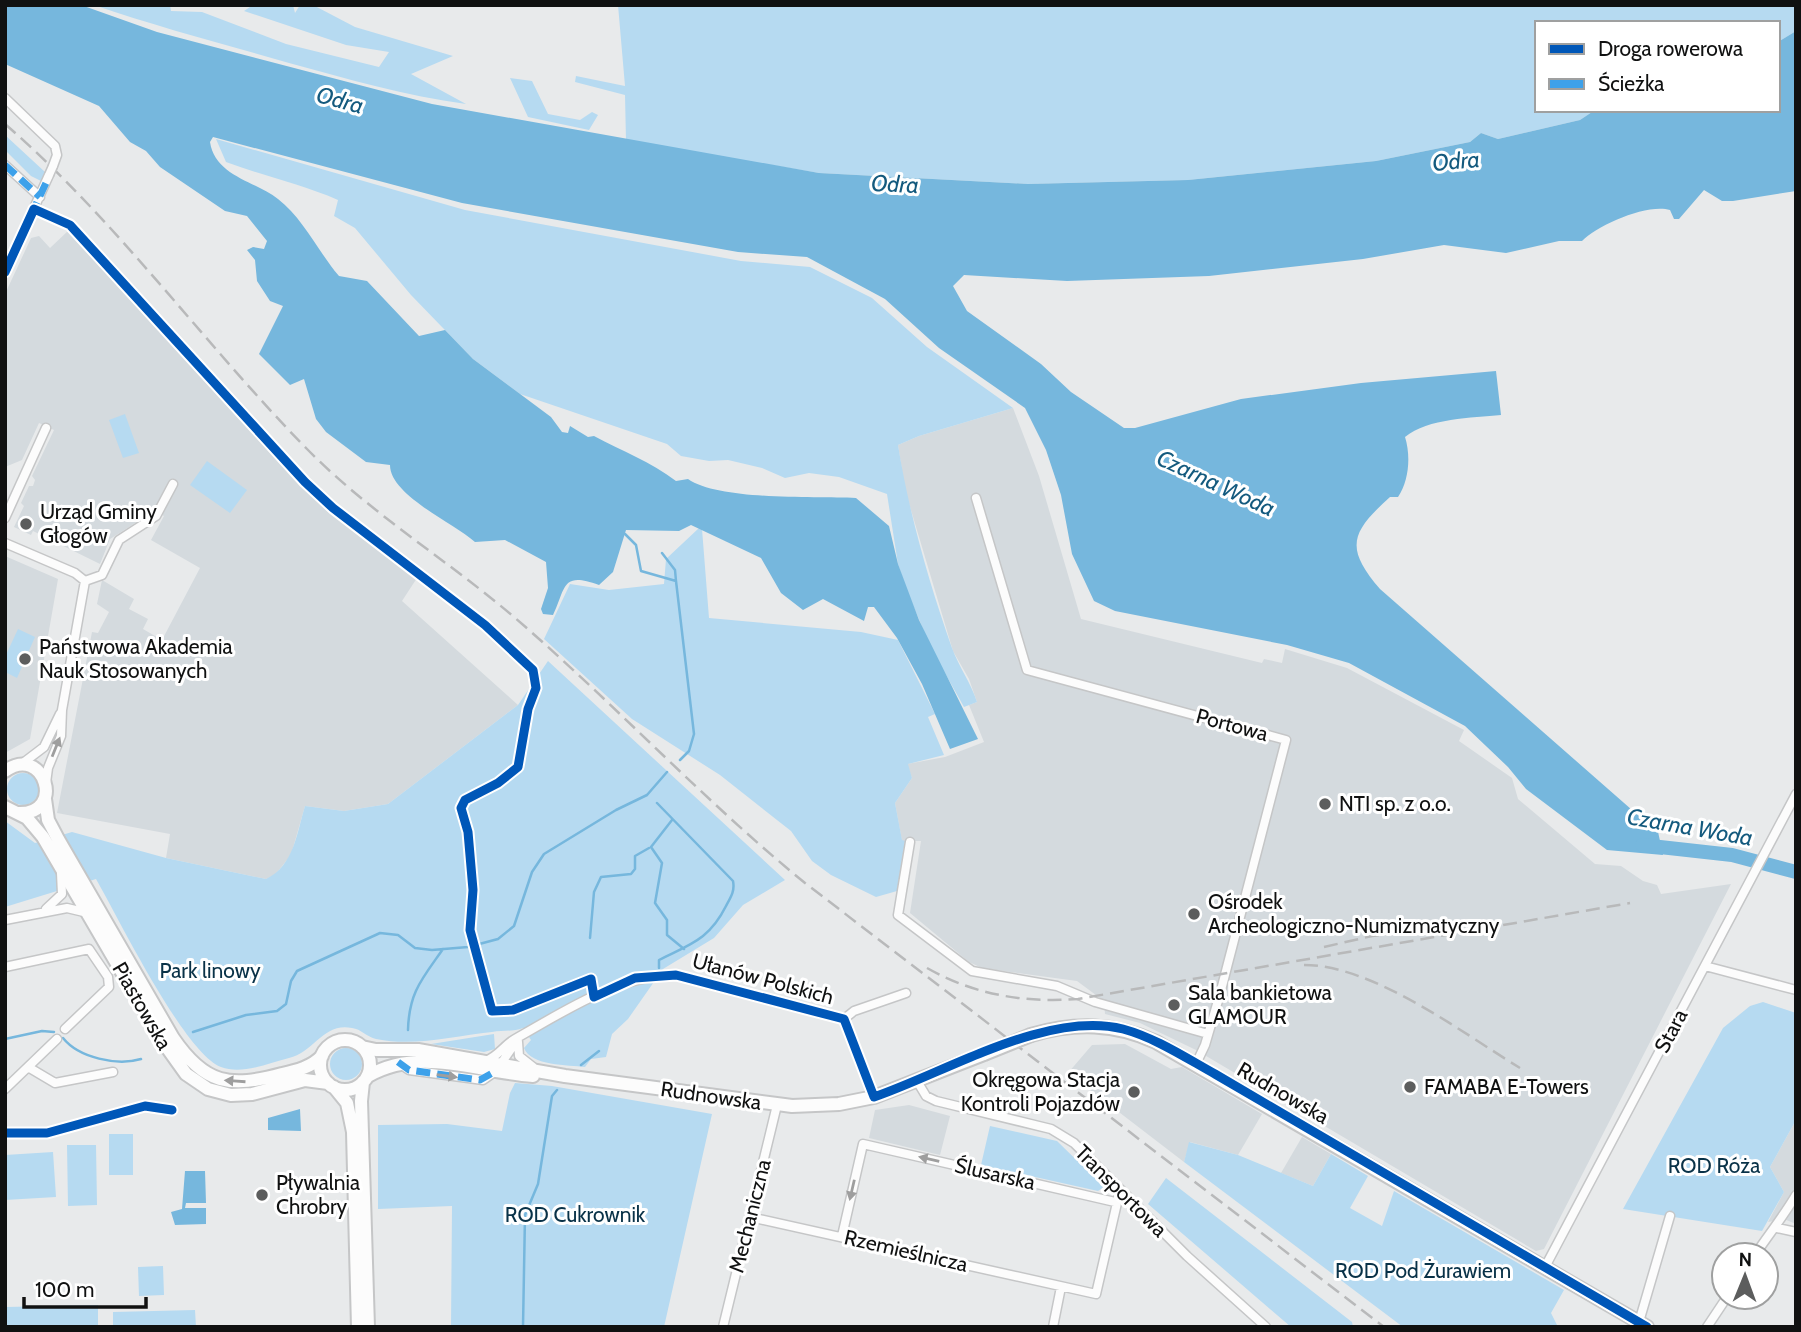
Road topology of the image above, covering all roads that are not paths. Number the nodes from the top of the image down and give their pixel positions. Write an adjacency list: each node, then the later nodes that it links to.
1 (5, 98): 3 (street, bridge)
2 (5, 165): 3 (street)
3 (40, 197): 4 (street)
4 (5, 272)
5 (46, 428): 8 (street)
6 (173, 484): 10 (street)
7 (976, 498): 29 (street, Portowa)
8 (5, 518)
9 (5, 543): 10 (street)
10 (85, 581): 11 (street)
11 (62, 710): 12 (street); 13 (street, one-way to 11)
12 (11, 768): 13 (main road)
13 (46, 784): 15 (main road, Piastowska)
14 (1796, 794): 23 (street, Stara)
15 (45, 799): 17 (main road); 33 (main road, Piastowska, one-way to 15)
16 (5, 807): 17 (main road)
17 (18, 813): 19 (main road, Piastowska)
18 (910, 842): 29 (street)
19 (56, 859): 20 (main road, Piastowska); 21 (street)
20 (90, 914): 21 (street); 43 (main road, Piastowska)
21 (30, 915): 22 (street)
22 (5, 920)
23 (1705, 966): 25 (street); 56 (street, Stara)
24 (5, 967): 28 (street)
25 (1796, 990)
26 (906, 993): 27 (street, Ułanów Polskich)
27 (845, 1019): 30 (street, Ułanów Polskich); 45 (street, Ułanów Polskich)
28 (65, 1029)
29 (1208, 1034): 35 (street, Portowa)
30 (522, 1036): 34 (street, Ułanów Polskich); 36 (street, Ułanów Polskich); 38 (street)
31 (57, 1039): 37 (street)
32 (362, 1047): 33 (main road); 34 (main road, Rudnowska); 41 (main road)
33 (322, 1056): 43 (main road)
34 (485, 1061): 36 (main road, Rudnowska)
35 (1196, 1064): 42 (main road, Rudnowska, bridge); 56 (main road, Rudnowska)
36 (499, 1067): 38 (main road, Rudnowska); 40 (main road, Rudnowska); 41 (main road, Rudnowska, one-way to 36)
37 (28, 1068): 39 (street); 44 (street)
38 (535, 1069): 40 (main road, Rudnowska)
39 (113, 1072)
40 (565, 1076): 46 (main road, Rudnowska)
41 (365, 1079): 43 (main road); 61 (main road)
42 (917, 1081): 45 (main road, Rudnowska); 47 (street, Transportowa)
43 (331, 1085): 60 (main road)
44 (5, 1089)
45 (874, 1097): 46 (main road, Rudnowska)
46 (777, 1105): 51 (street, Mechaniczna)
47 (1120, 1190): 49 (street); 64 (street, Transportowa)
48 (1796, 1195): 52 (street)
49 (1115, 1202): 54 (street, Ślusarska, one-way to 54); 57 (street, Rzemieślnicza)
50 (1670, 1216): 59 (street)
51 (750, 1217): 54 (street, Rzemieślnicza); 62 (street, Mechaniczna)
52 (1777, 1228): 53 (street); 55 (street)
53 (1796, 1232)
54 (842, 1236): 57 (street, Rzemieślnicza)
55 (1764, 1241)
56 (1545, 1267): 59 (main road, Rudnowska)
57 (1062, 1287): 63 (street)
58 (1718, 1311): 65 (street)
59 (1643, 1324)
60 (358, 1327)
61 (368, 1327)
62 (723, 1327)
63 (1053, 1327)
64 (1266, 1327)
65 (1707, 1327)

